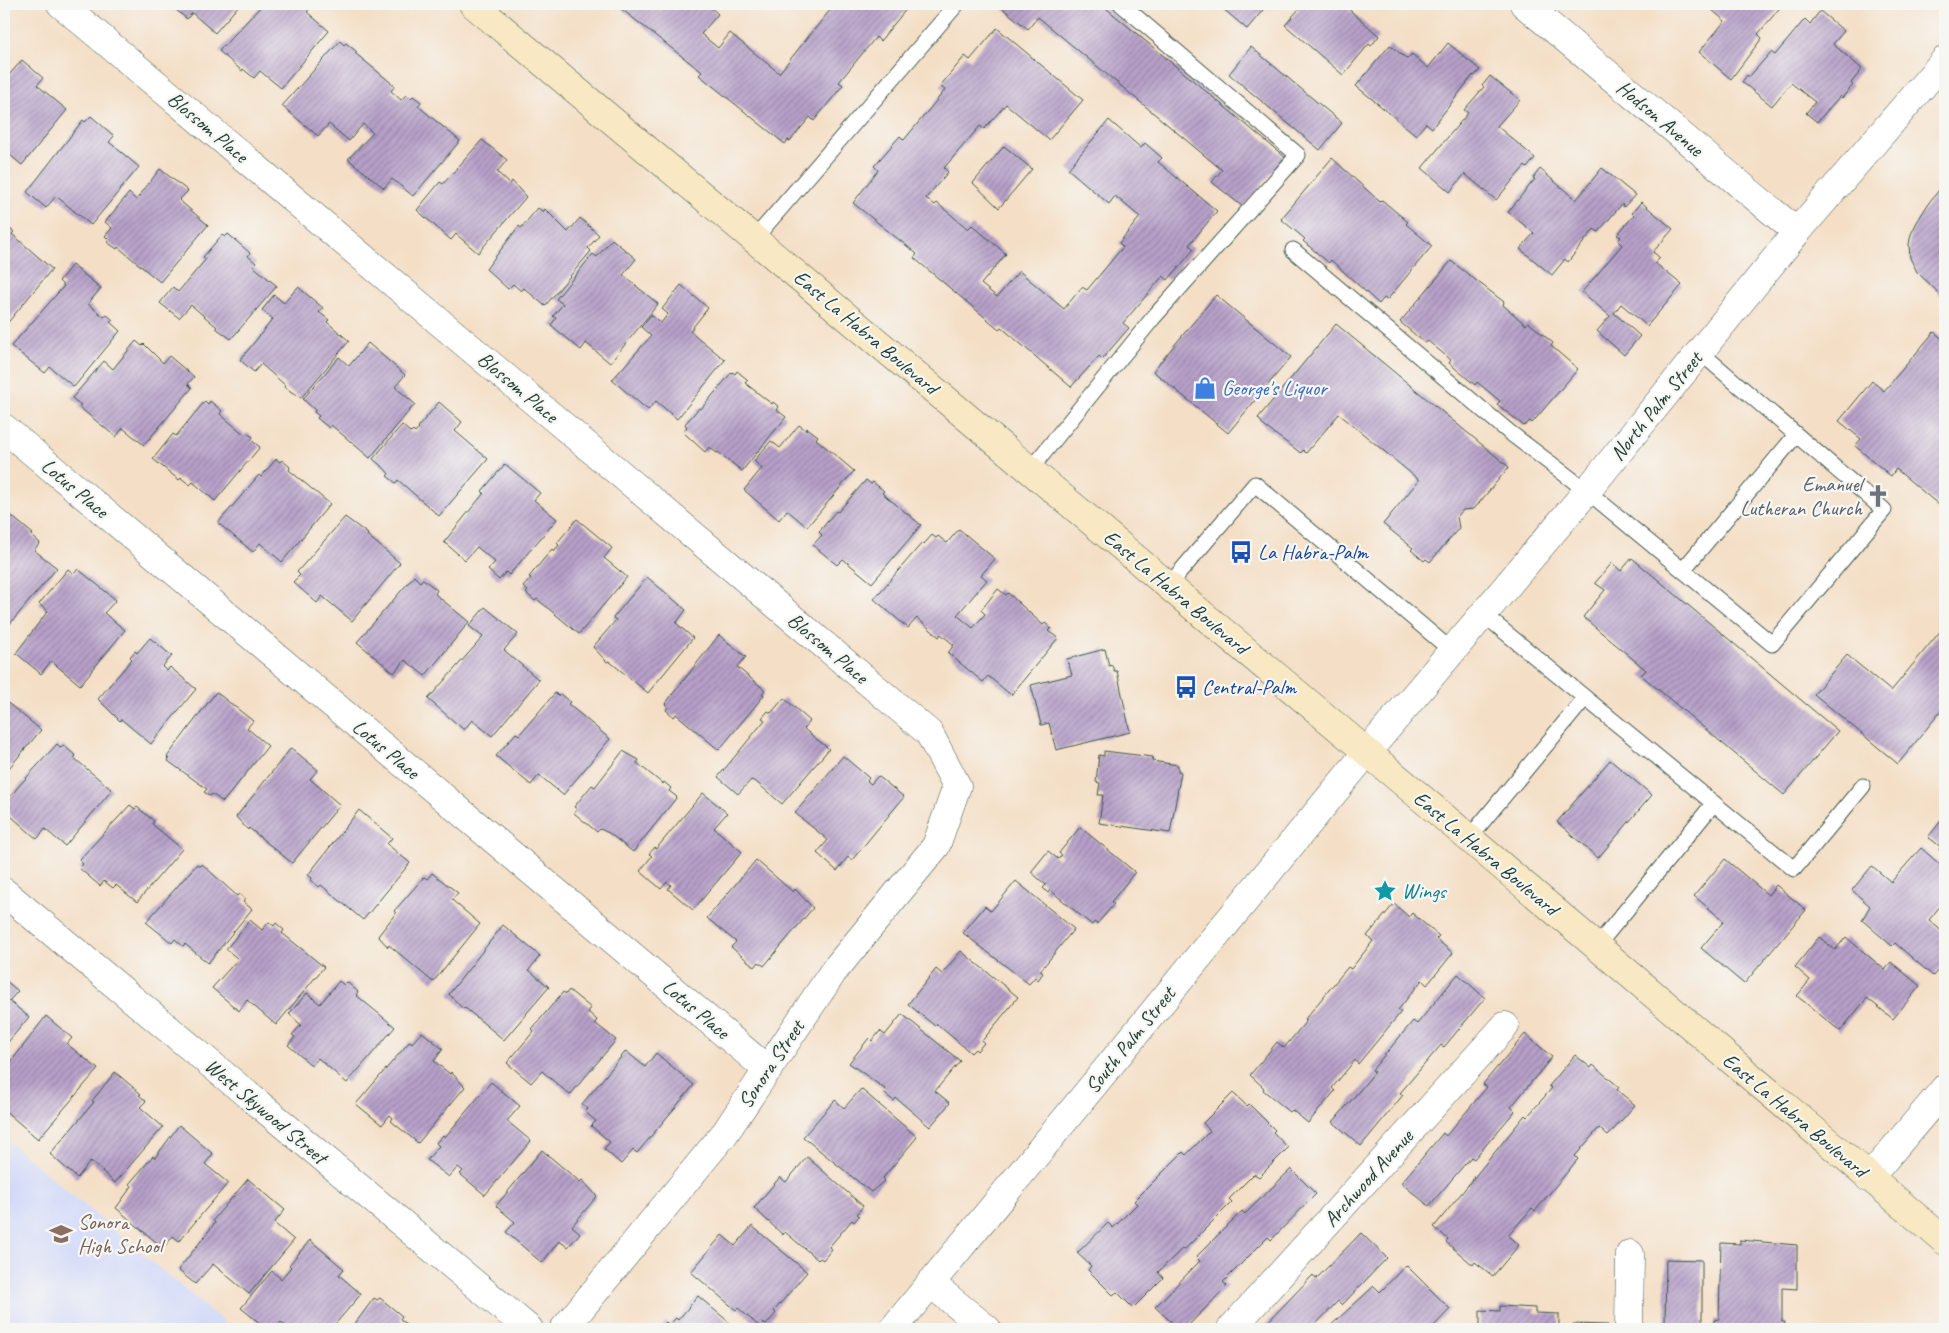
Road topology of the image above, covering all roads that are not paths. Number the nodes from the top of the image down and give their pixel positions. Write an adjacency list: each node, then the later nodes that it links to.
1 (62, 4): 21 (street, Blossom Place)
2 (473, 4): 8 (main road, East La Habra Boulevard)
3 (957, 4): 8 (lane)
4 (1121, 4): 13 (lane)
5 (1524, 4): 7 (street, Hodson Avenue)
6 (1945, 60): 7 (street, North Palm Street)
7 (1797, 232): 10 (street, North Palm Street)
8 (754, 239): 13 (main road, East La Habra Boulevard)
9 (1293, 250): 14 (lane)
10 (1700, 352): 12 (lane); 14 (street, North Palm Street)
11 (4, 428): 28 (street, Lotus Place)
12 (1796, 435): 15 (lane); 15 (lane)
13 (1030, 470): 16 (main road, East La Habra Boulevard)
14 (1586, 490): 15 (lane); 17 (street, North Palm Street)
15 (1683, 570)
16 (1168, 586): 18 (lane); 20 (main road, East La Habra Boulevard)
17 (1483, 614): 18 (street, North Palm Street); 19 (lane)
18 (1452, 651): 20 (street, North Palm Street)
19 (1586, 698): 23 (lane); 24 (lane)
20 (1367, 752): 24 (main road, East La Habra Boulevard); 33 (street, South Palm Street)
21 (957, 786): 28 (street, Sonora Street)
22 (1863, 786): 23 (lane)
23 (1714, 803): 26 (lane)
24 (1469, 838): 26 (main road, East La Habra Boulevard)
25 (4, 892): 34 (street, West Skywood Street)
26 (1596, 947): 30 (main road, East La Habra Boulevard)
27 (1505, 1026): 38 (street, Archwood Avenue)
28 (768, 1070): 35 (street, Sonora Street)
29 (1945, 1088): 30 (street)
30 (1869, 1178): 31 (main road, East La Habra Boulevard)
31 (1945, 1241)
32 (1630, 1254): 39 (street)
33 (930, 1283): 36 (street, South Palm Street); 37 (street)
34 (529, 1329)
35 (564, 1329)
36 (893, 1329)
37 (987, 1329)
38 (1231, 1329)
39 (1628, 1329)

